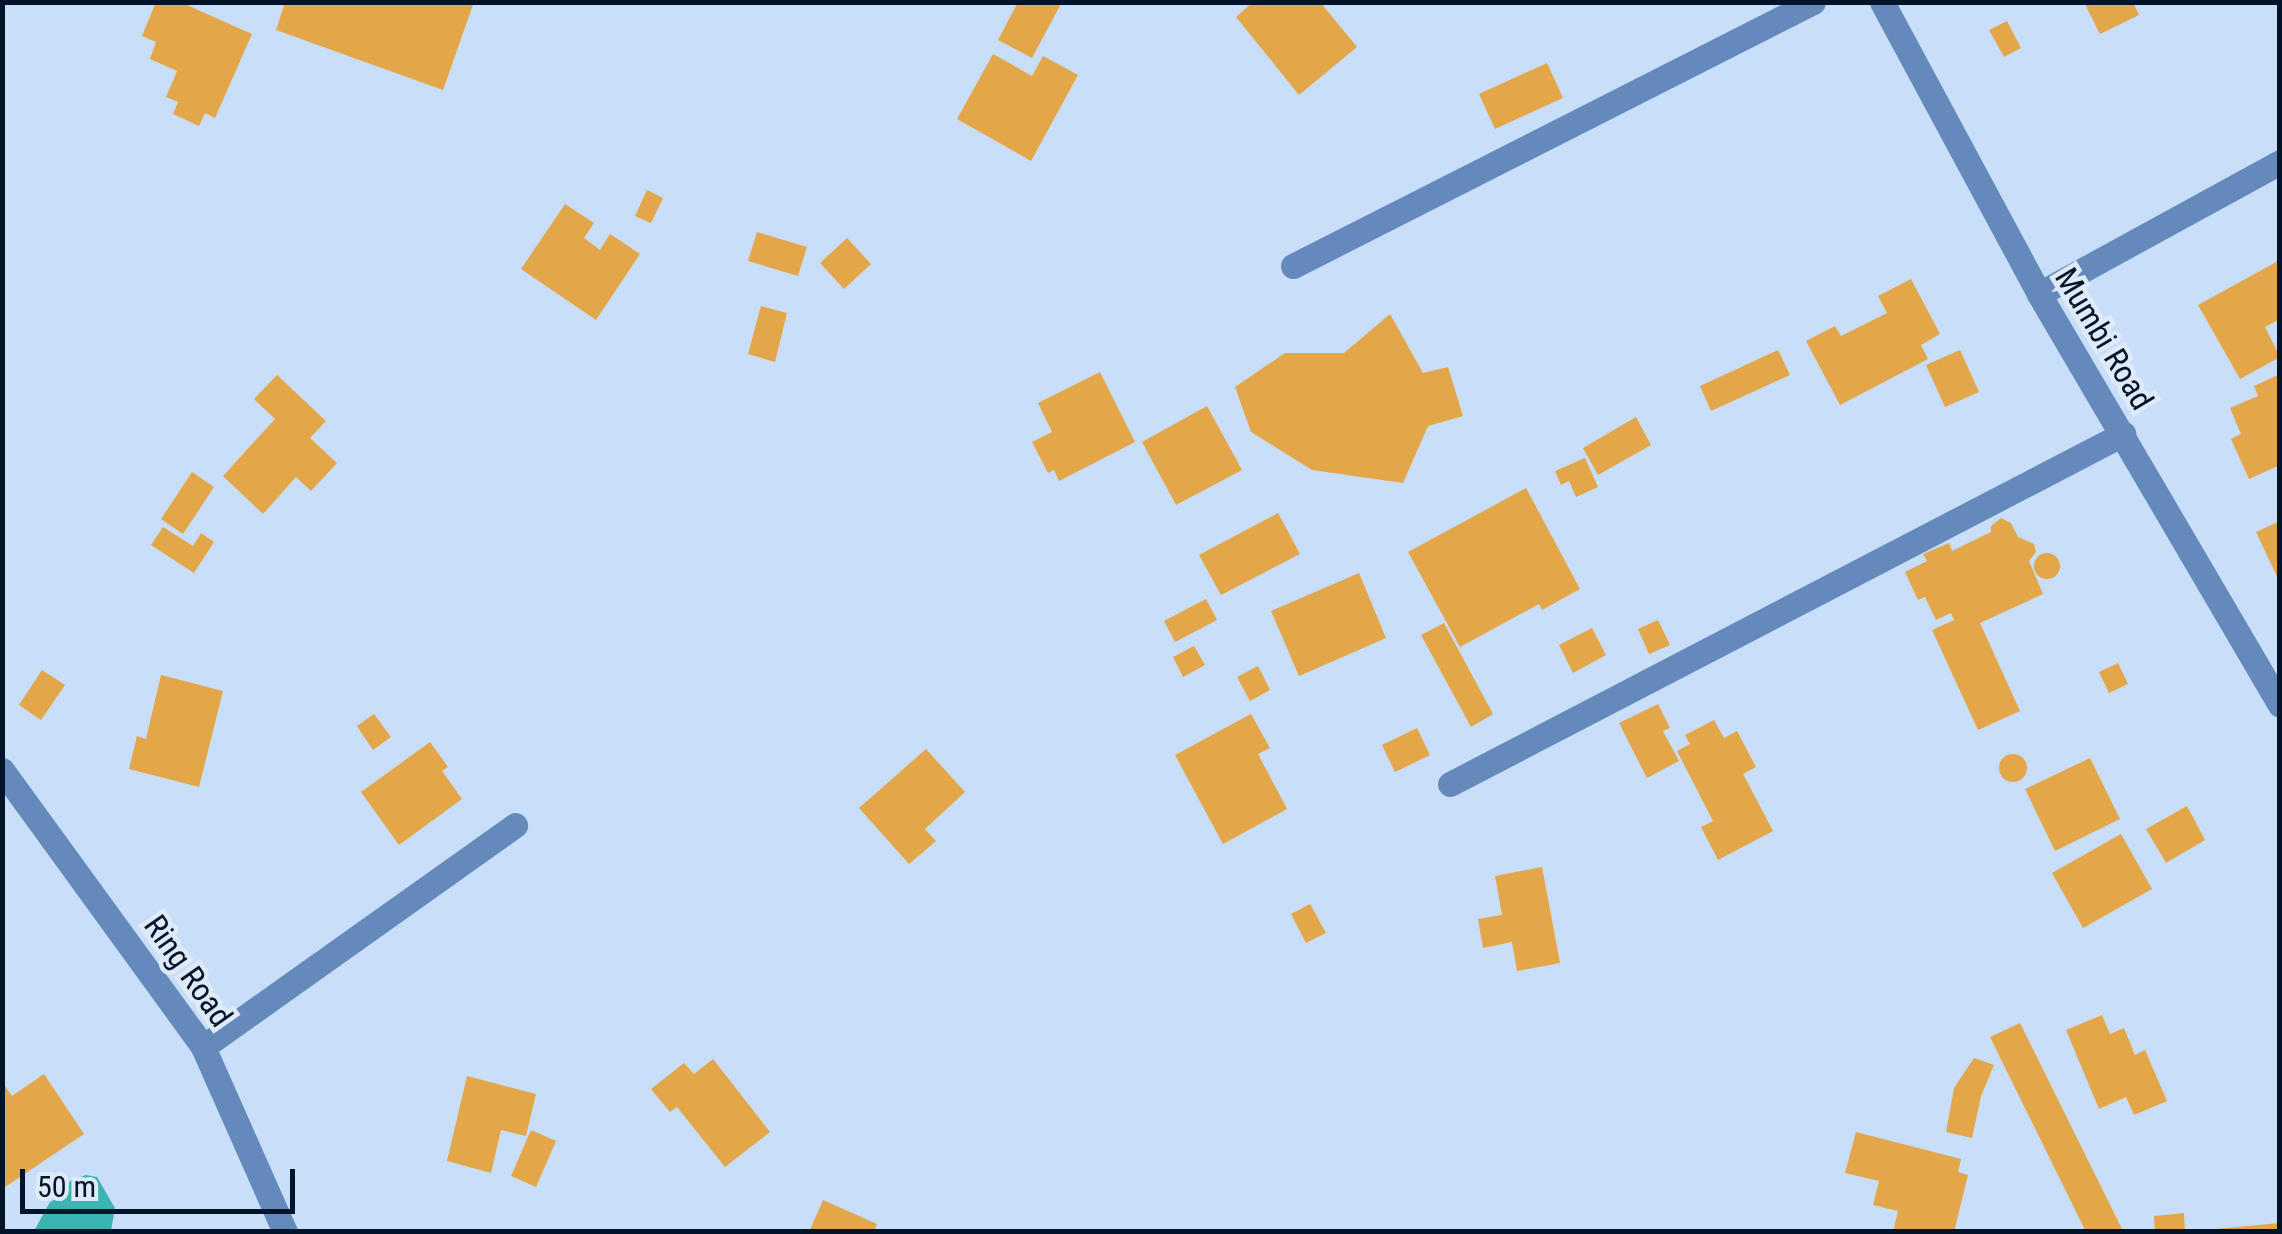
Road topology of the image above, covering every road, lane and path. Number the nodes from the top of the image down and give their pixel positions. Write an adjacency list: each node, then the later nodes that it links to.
1 (1812, 2): 4 (street)
2 (1882, 2): 5 (street, Mumbi Road)
3 (2280, 162): 5 (street)
4 (1294, 266)
5 (2038, 294): 6 (street, Mumbi Road)
6 (2123, 434): 7 (street, Mumbi Road); 9 (street)
7 (2280, 704)
8 (2, 770): 11 (street, Ring Road)
9 (1450, 784)
10 (516, 826): 11 (street)
11 (203, 1046): 12 (street, Ring Road)
12 (285, 1232)

